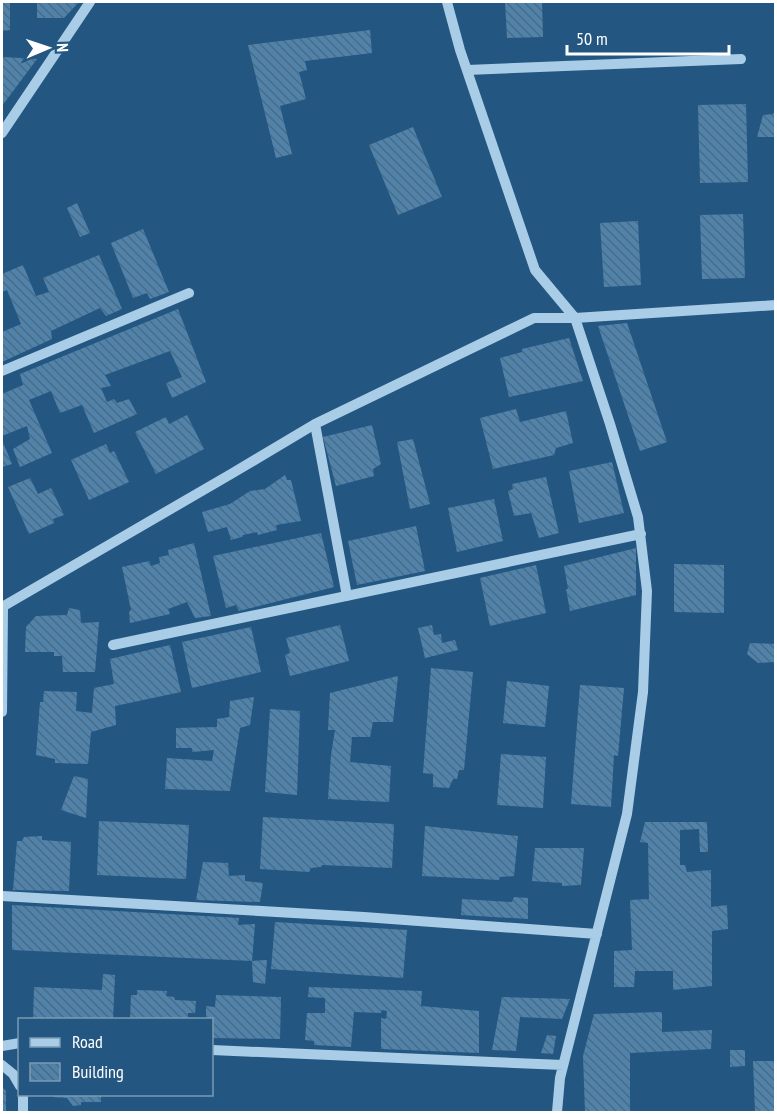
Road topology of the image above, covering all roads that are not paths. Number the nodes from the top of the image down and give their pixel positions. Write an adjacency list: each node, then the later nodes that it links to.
1 (90, 2): 5 (street)
2 (447, 2): 4 (street)
3 (741, 58): 4 (street)
4 (468, 70): 8 (street)
5 (2, 133)
6 (189, 292): 9 (street)
7 (776, 305): 8 (street)
8 (575, 318): 10 (street); 11 (street)
9 (2, 371)
10 (315, 424): 12 (street); 13 (street)
11 (640, 534): 12 (street); 17 (street)
12 (347, 596): 14 (street)
13 (2, 607): 15 (street)
14 (113, 645)
15 (2, 712)
16 (2, 896): 17 (street)
17 (597, 934): 22 (street)
18 (18, 1043): 19 (street)
19 (2, 1046)
20 (213, 1050): 22 (street)
21 (2, 1065): 23 (street)
22 (563, 1065): 26 (street)
23 (18, 1083)
24 (23, 1096): 25 (street)
25 (23, 1113)
26 (557, 1113)

